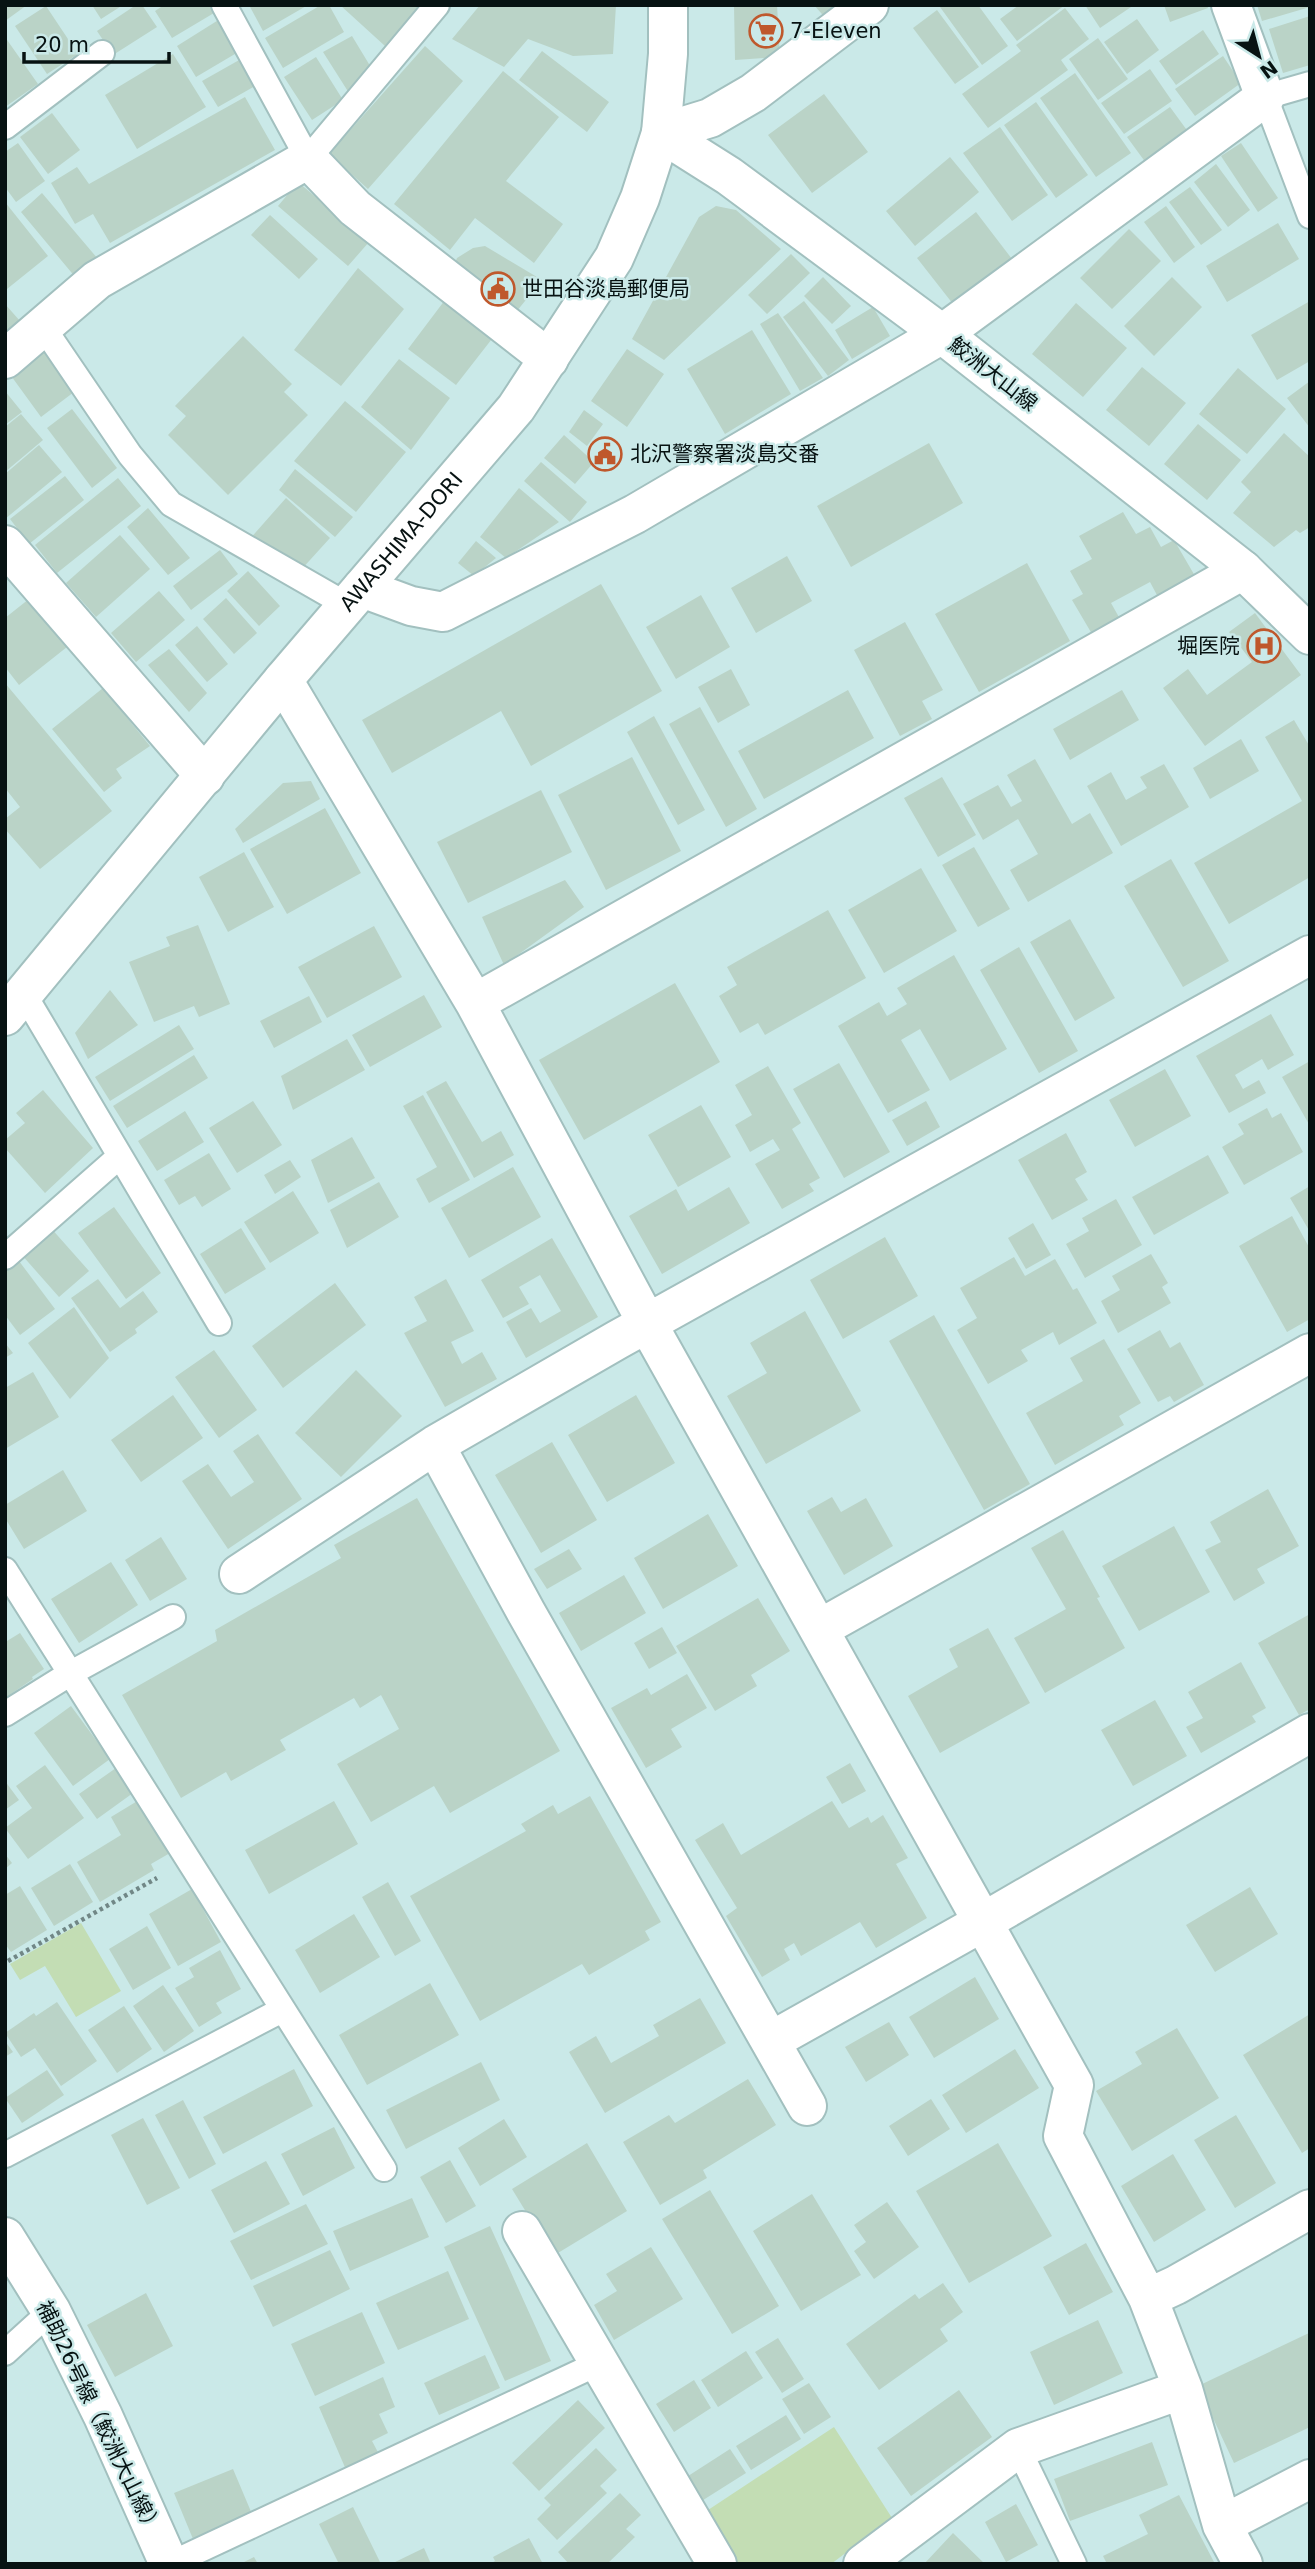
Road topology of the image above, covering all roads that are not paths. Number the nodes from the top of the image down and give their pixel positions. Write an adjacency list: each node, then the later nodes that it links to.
1 (224, 5): 11 (lane)
2 (437, 5): 11 (lane)
3 (668, 5): 10 (street, AWASHIMA-DORI)
4 (869, 5): 10 (street)
5 (1231, 5): 8 (street)
6 (102, 53): 9 (lane)
7 (1310, 84): 8 (lane)
8 (1265, 97): 12 (lane); 14 (street)
9 (5, 127)
10 (661, 133): 14 (street, 鮫洲大山線); 16 (street, AWASHIMA-DORI)
11 (308, 159): 13 (street); 16 (street)
12 (1310, 216)
13 (43, 327): 15 (street); 19 (lane)
14 (942, 334): 18 (street, 鮫洲大山線); 19 (street)
15 (5, 359)
16 (548, 359): 19 (street, AWASHIMA-DORI)
17 (5, 545): 22 (street)
18 (1244, 570): 20 (street, 鮫洲大山線); 24 (street)
19 (354, 596): 21 (street, AWASHIMA-DORI)
20 (1310, 635)
21 (283, 680): 22 (street, AWASHIMA-DORI); 24 (street)
22 (205, 776): 25 (street, AWASHIMA-DORI)
23 (1310, 955): 29 (street)
24 (475, 1003): 29 (street)
25 (14, 1005): 26 (lane)
26 (120, 1156): 27 (lane); 28 (lane)
27 (5, 1258)
28 (219, 1323)
29 (647, 1323): 31 (street); 35 (street)
30 (1310, 1353): 35 (street)
31 (435, 1445): 33 (street); 41 (street)
32 (5, 1570): 36 (lane)
33 (239, 1574)
34 (173, 1617): 36 (lane)
35 (819, 1629): 39 (street)
36 (71, 1673): 37 (lane); 40 (lane)
37 (5, 1714)
38 (1310, 1733): 39 (street)
39 (983, 1922): 41 (street); 48 (street)
40 (282, 2010): 43 (lane); 44 (lane)
41 (771, 2040): 42 (street)
42 (807, 2106)
43 (5, 2155)
44 (384, 2169)
45 (1310, 2209): 48 (street)
46 (522, 2231): 51 (street)
47 (5, 2237): 49 (street, 補助26号線（鮫洲大山線）)
48 (1148, 2298): 52 (street)
49 (51, 2311): 50 (lane); 56 (street, 補助26号線（鮫洲大山線）)
50 (5, 2353)
51 (599, 2363): 56 (lane); 57 (street)
52 (1183, 2389): 53 (street); 55 (street)
53 (1018, 2448): 58 (street); 59 (lane)
54 (1310, 2479): 55 (street)
55 (1222, 2525): 60 (street)
56 (169, 2564)
57 (717, 2564)
58 (863, 2564)
59 (1074, 2564)
60 (1243, 2564)

